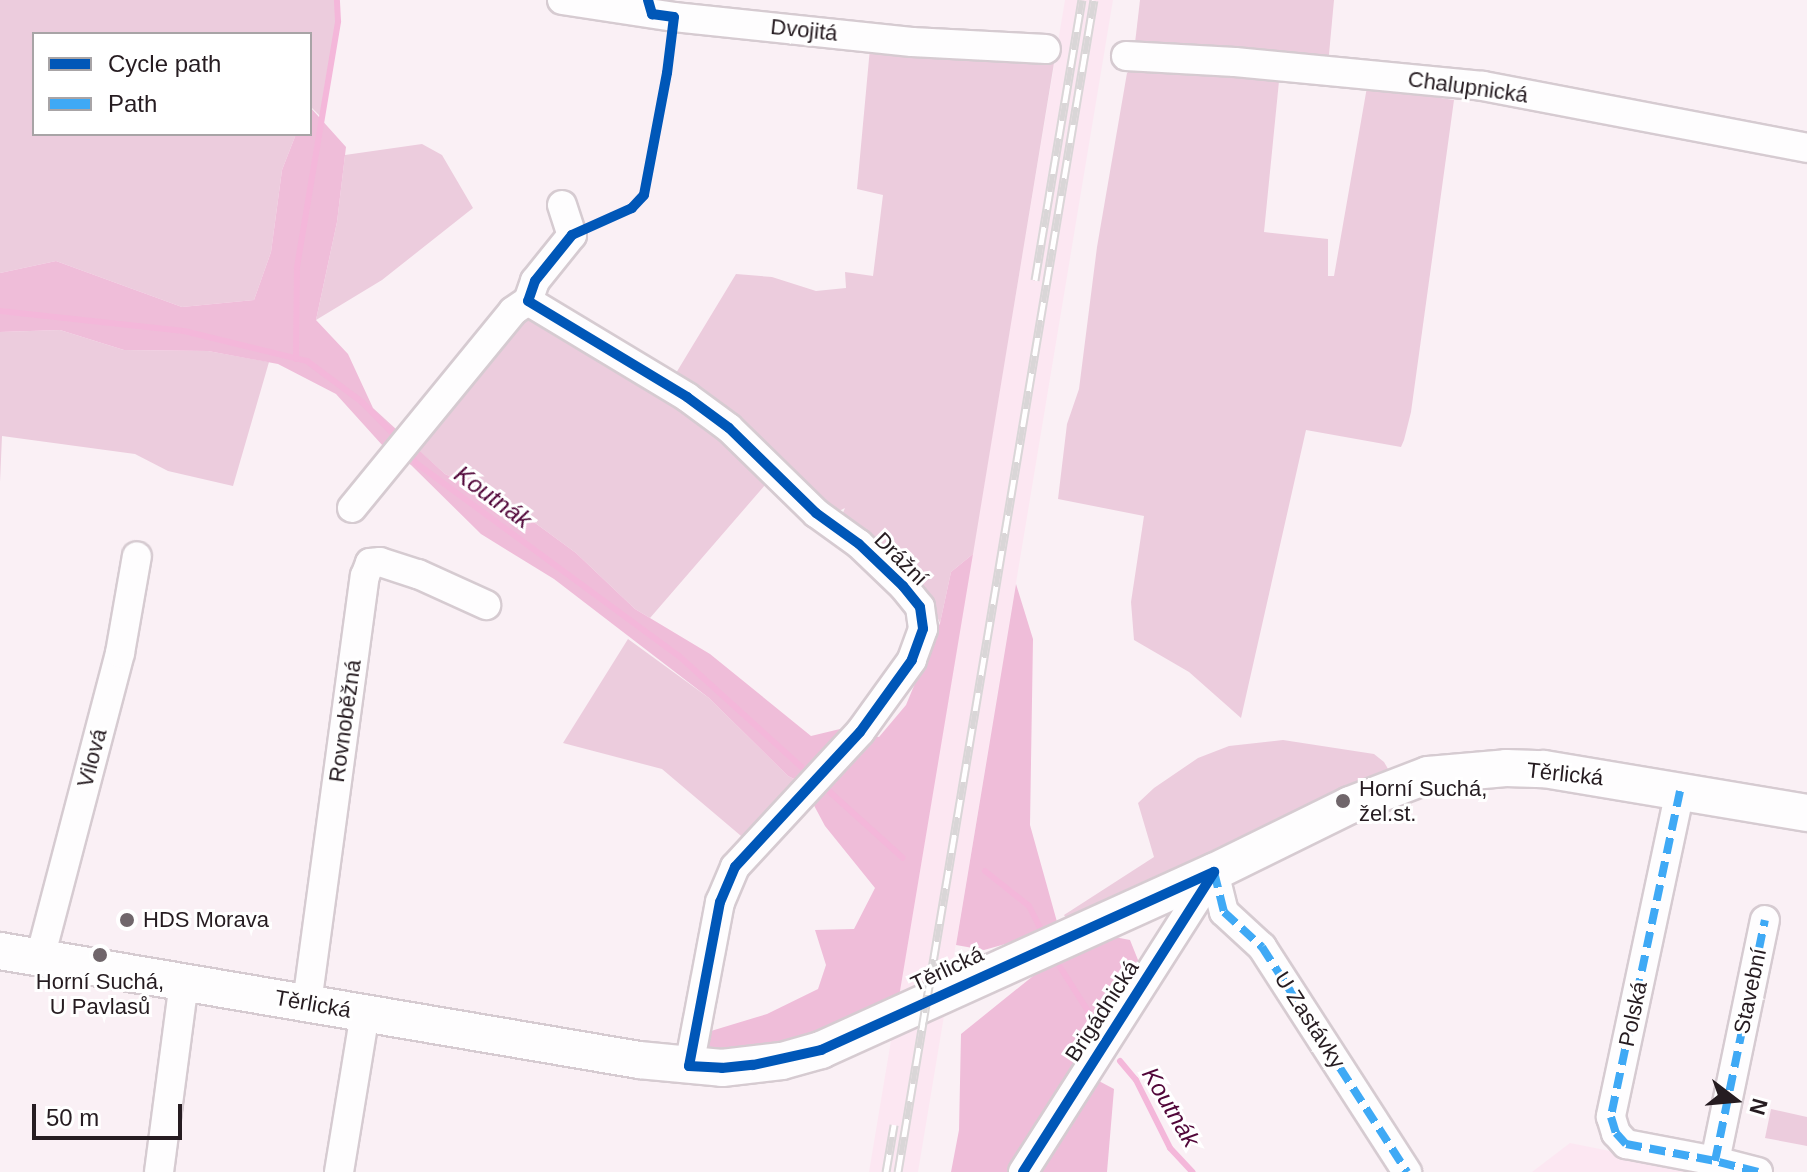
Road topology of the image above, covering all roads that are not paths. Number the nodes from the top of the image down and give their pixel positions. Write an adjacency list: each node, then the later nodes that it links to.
1 (562, 0): 2 (street, Dvojitá)
2 (650, 7): 3 (street, Dvojitá)
3 (1046, 49)
4 (1126, 56): 5 (street, Chalupnická)
5 (1807, 148)
6 (562, 205): 7 (street)
7 (528, 301): 8 (street); 20 (street, Drážní)
8 (352, 508)
9 (137, 556): 16 (street, Vilová)
10 (486, 605): 18 (street, Rovnoběžná)
11 (1680, 791): 12 (main road, Těrlická); 13 (main road, Těrlická); 21 (street, Polská)
12 (1807, 813)
13 (1214, 872): 20 (main road, Těrlická); 24 (street, Brigádnická); 25 (street, U Zastávky)
14 (1765, 920): 21 (street, Stavební)
15 (0, 951): 16 (main road, Těrlická)
16 (40, 958): 17 (main road, Těrlická)
17 (184, 982): 18 (main road, Těrlická); 22 (street)
18 (307, 1003): 19 (main road, Těrlická)
19 (365, 1013): 20 (main road, Těrlická); 23 (street)
20 (689, 1066)
21 (1715, 1161): 26 (street)
22 (159, 1172)
23 (339, 1172)
24 (1023, 1172)
25 (1407, 1172)
26 (1758, 1172)

